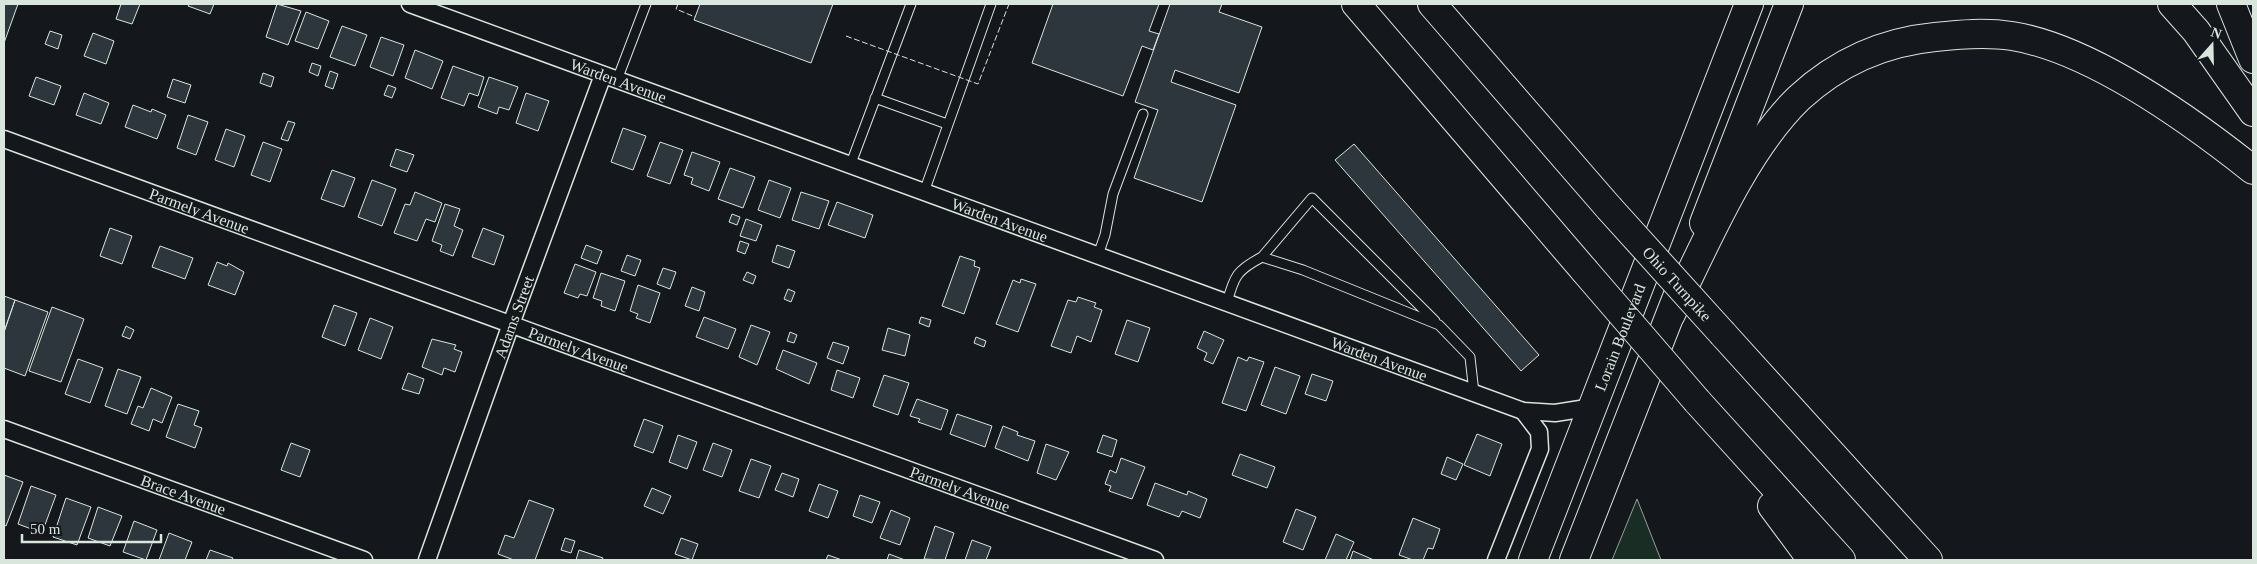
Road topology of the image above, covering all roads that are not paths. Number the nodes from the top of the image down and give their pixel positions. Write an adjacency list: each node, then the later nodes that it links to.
1 (410, 4): 13 (street, Warden Avenue)
2 (646, 4): 13 (lane)
3 (911, 4): 15 (lane)
4 (991, 4): 18 (lane)
5 (1356, 4): 30 (highway, bridge)
6 (1432, 4): 42 (highway, Ohio Turnpike, bridge)
7 (1749, 4): 31 (highway, Lorain Boulevard)
8 (1789, 4): 26 (highway)
9 (2172, 4): 16 (highway)
10 (2188, 4): 14 (highway)
11 (2232, 4): 12 (highway)
12 (2253, 59)
13 (610, 78): 20 (street, Warden Avenue); 27 (street, Adams Street)
14 (2253, 90)
15 (875, 98): 18 (lane); 20 (lane)
16 (2253, 112)
17 (1143, 114): 23 (lane)
18 (947, 124): 22 (lane)
19 (4, 139): 27 (street, Parmely Avenue)
20 (850, 166): 22 (street, Warden Avenue)
21 (2253, 170): 26 (highway)
22 (924, 192): 23 (street, Warden Avenue)
23 (1098, 255): 25 (street, Warden Avenue)
24 (1262, 257): 25 (lane); 28 (lane); 28 (lane)
25 (1227, 303): 29 (street, Warden Avenue)
26 (1671, 314): 39 (highway)
27 (510, 324): 35 (street, Adams Street); 36 (street, Parmely Avenue)
28 (1439, 325): 29 (lane)
29 (1474, 393): 32 (street, Warden Avenue)
30 (1697, 401): 40 (highway); 41 (highway)
31 (1593, 407): 32 (street, Warden Avenue); 38 (highway, Lorain Boulevard)
32 (1523, 411): 37 (street)
33 (4, 429): 34 (street, Brace Avenue)
34 (364, 560)
35 (427, 560)
36 (1155, 560)
37 (1496, 560)
38 (1533, 560)
39 (1574, 560)
40 (1812, 560)
41 (1841, 560)
42 (1928, 560)

